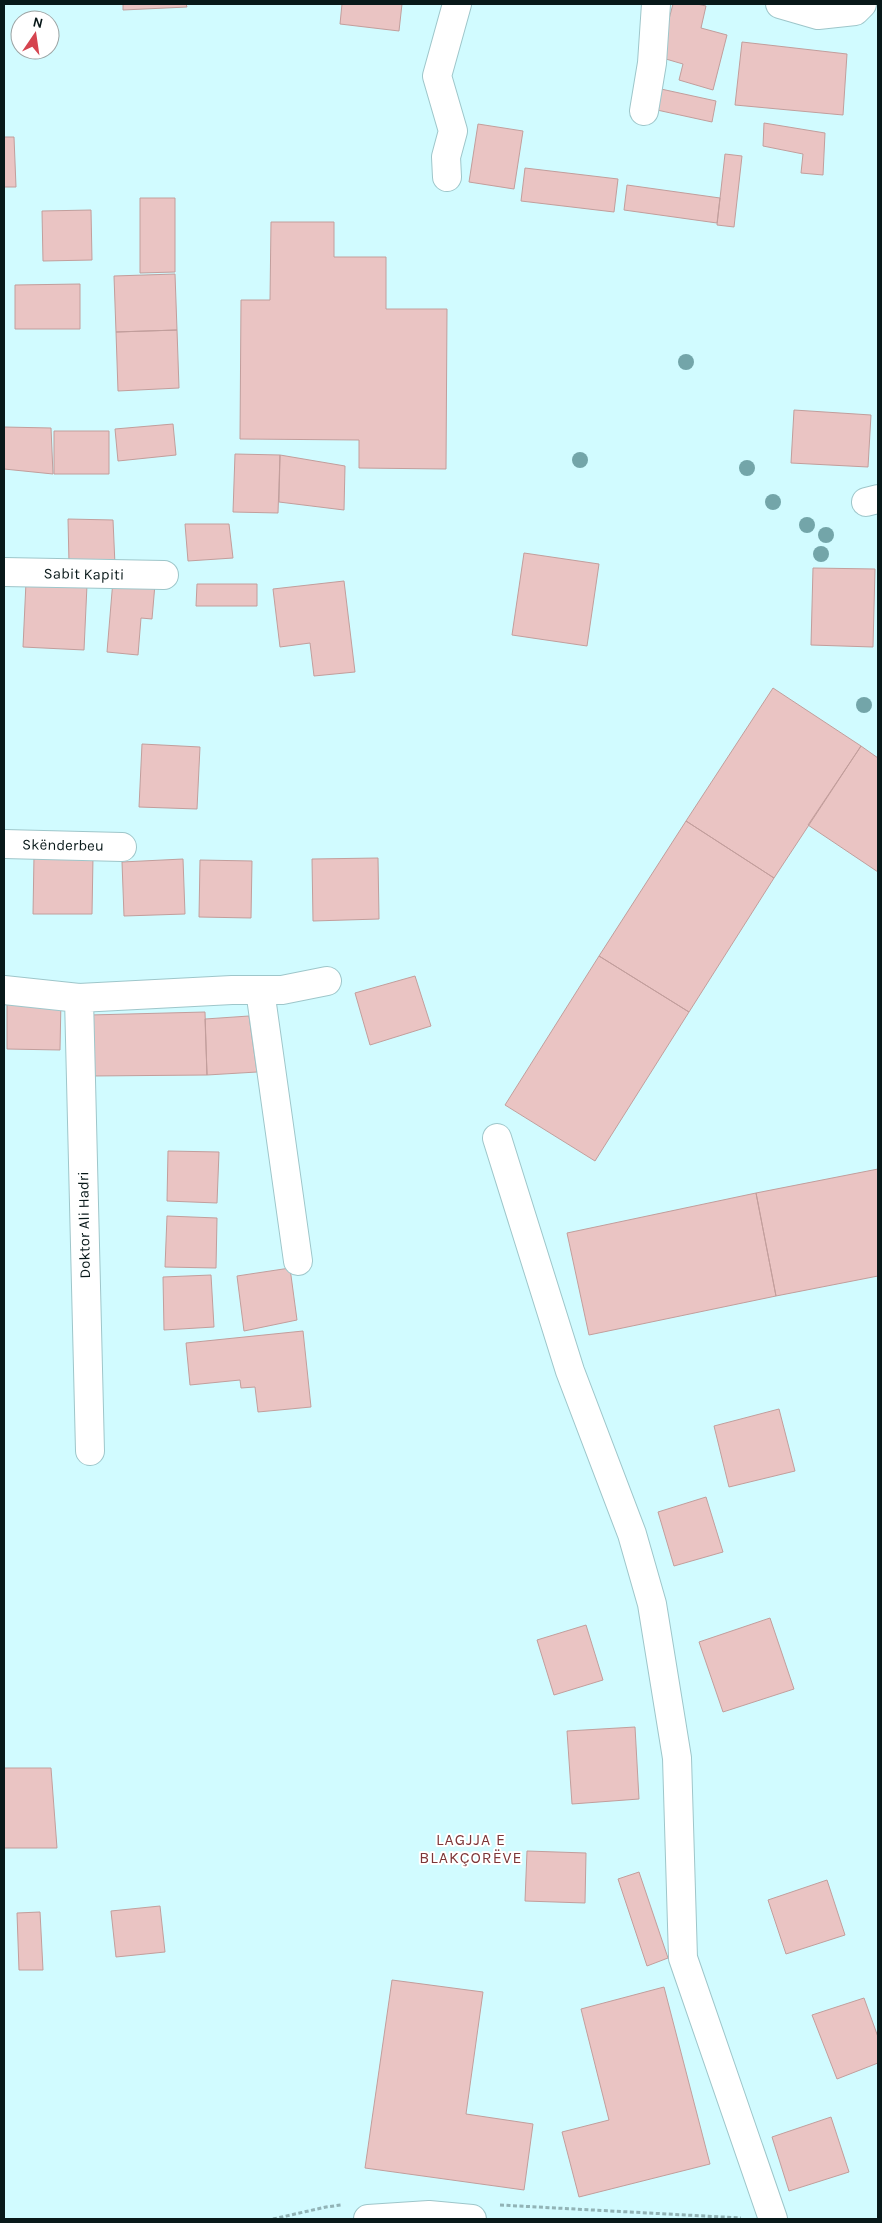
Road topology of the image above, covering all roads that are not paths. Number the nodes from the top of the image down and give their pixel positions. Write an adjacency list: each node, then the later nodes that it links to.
1 (457, 4): 6 (street)
2 (656, 4): 5 (street)
3 (780, 4): 4 (street)
4 (862, 4)
5 (644, 111)
6 (447, 177)
7 (4, 572): 8 (street, Sabit Kapiti)
8 (164, 576)
9 (4, 844): 10 (street, Skënderbeu)
10 (122, 847)
11 (327, 981): 13 (street)
12 (4, 990): 14 (street)
13 (260, 990): 14 (street); 16 (street)
14 (79, 998): 17 (street, Doktor Ali Hadri)
15 (498, 1138): 20 (street)
16 (298, 1261)
17 (90, 1451)
18 (357, 2212): 19 (street)
19 (482, 2212)
20 (773, 2219)

